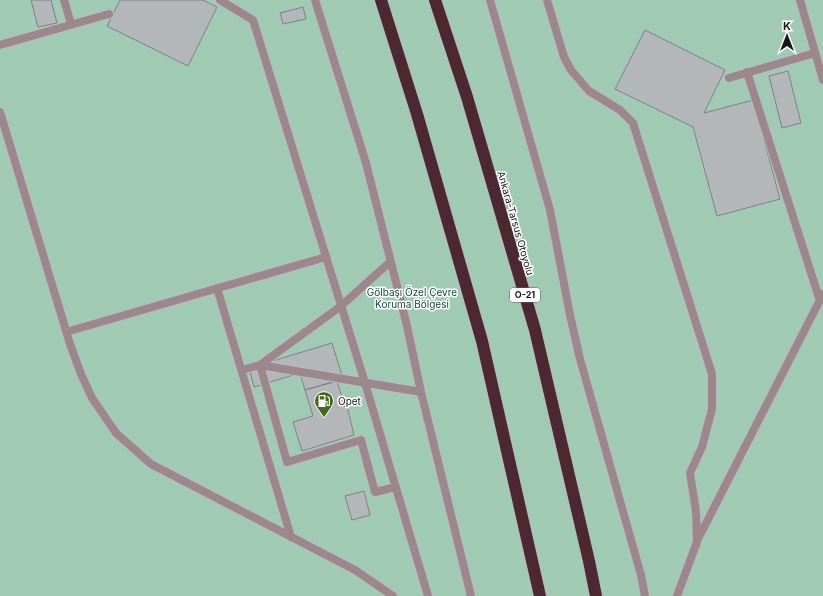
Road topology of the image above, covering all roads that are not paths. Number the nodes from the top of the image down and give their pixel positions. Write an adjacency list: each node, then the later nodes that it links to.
1 (64, 0): 10 (lane)
2 (220, 0): 17 (lane)
3 (315, 0): 18 (lane)
4 (381, 0): 33 (highway)
5 (435, 0): 34 (highway, Ankara-Tarsus Otoyolu / O-21)
6 (490, 0): 35 (lane)
7 (548, 0): 29 (lane)
8 (800, 0): 12 (lane)
9 (109, 14): 10 (lane)
10 (71, 24): 11 (lane)
11 (0, 45)
12 (815, 52): 13 (lane); 15 (lane)
13 (748, 72): 14 (lane); 20 (lane)
14 (729, 78)
15 (823, 80)
16 (0, 112): 22 (lane)
17 (326, 256): 19 (lane); 21 (lane)
18 (390, 262): 21 (lane); 26 (lane)
19 (217, 288): 22 (lane); 24 (lane)
20 (822, 298): 29 (lane)
21 (341, 306): 23 (lane); 25 (lane)
22 (66, 332): 28 (lane)
23 (260, 364): 24 (lane); 25 (lane); 27 (lane)
24 (242, 370): 28 (lane)
25 (366, 383): 26 (lane); 27 (lane)
26 (421, 392): 32 (lane)
27 (396, 486): 31 (lane)
28 (291, 537): 30 (lane)
29 (697, 542): 36 (lane)
30 (394, 596)
31 (428, 596)
32 (471, 596)
33 (540, 596)
34 (596, 596)
35 (645, 596)
36 (677, 596)

